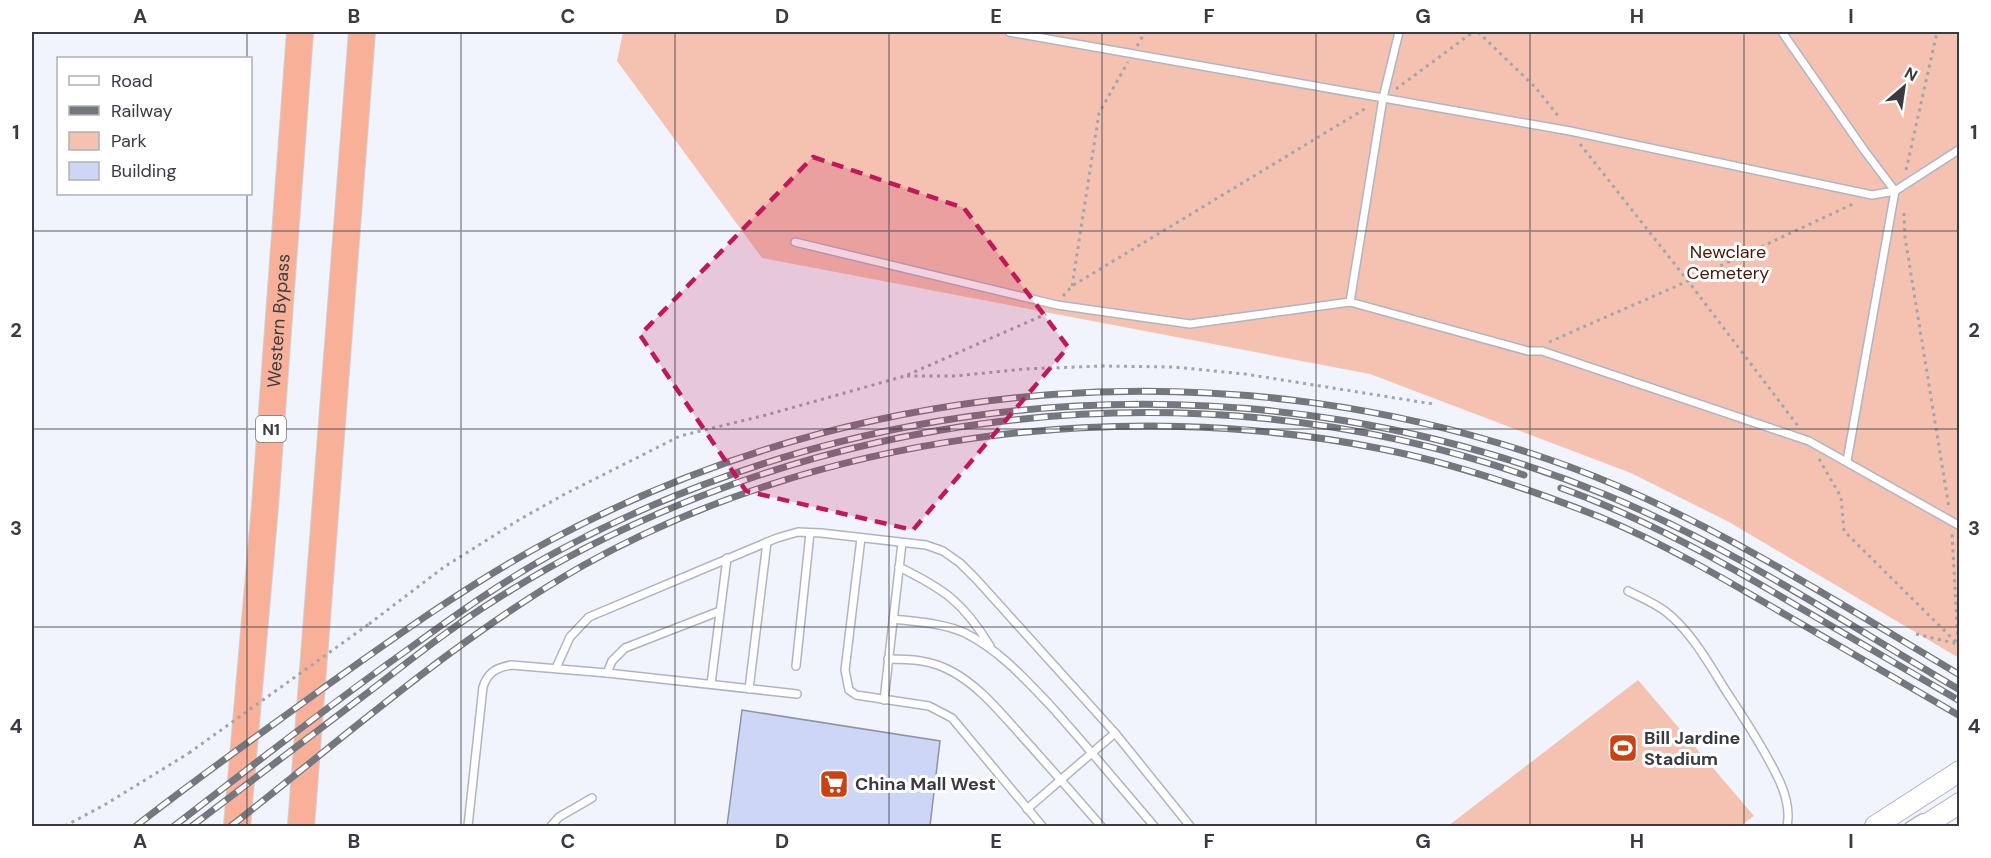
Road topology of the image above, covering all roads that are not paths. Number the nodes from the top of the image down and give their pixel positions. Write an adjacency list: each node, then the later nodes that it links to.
1 (300, 32): 38 (highway, Western Bypass / N1)
2 (362, 32): 39 (highway)
3 (1009, 32): 6 (lane)
4 (1399, 32): 6 (lane)
5 (1782, 32): 8 (lane)
6 (1383, 98): 8 (lane); 10 (lane)
7 (1959, 148): 8 (lane)
8 (1895, 191): 11 (lane)
9 (795, 242): 10 (lane)
10 (1350, 302): 11 (lane)
11 (1847, 461): 12 (lane)
12 (1959, 526)
13 (810, 533): 14 (lane); 15 (lane); 24 (lane)
14 (861, 538): 16 (lane); 30 (lane)
15 (767, 542): 17 (lane); 28 (lane)
16 (902, 543): 18 (lane); 31 (lane)
17 (727, 558): 20 (lane); 25 (lane)
18 (899, 567): 21 (lane); 22 (lane)
19 (1629, 591): 46 (lane)
20 (720, 611): 26 (lane); 27 (lane)
21 (893, 620): 22 (lane); 23 (lane)
22 (992, 648): 32 (lane)
23 (888, 658): 30 (lane); 34 (lane)
24 (796, 666)
25 (556, 668): 26 (lane); 40 (lane)
26 (607, 673): 27 (lane)
27 (711, 684): 28 (lane)
28 (749, 689): 29 (lane)
29 (797, 694)
30 (884, 700): 37 (lane)
31 (1115, 733): 32 (lane); 45 (lane)
32 (1093, 752): 34 (lane); 44 (lane)
33 (1959, 771): 47 (main road)
34 (1061, 779): 37 (lane); 43 (lane)
35 (592, 798): 41 (lane)
36 (1955, 801): 48 (lane); 49 (main road)
37 (1027, 809): 42 (lane)
38 (237, 826)
39 (301, 826)
40 (468, 826)
41 (551, 826)
42 (1042, 826)
43 (1101, 826)
44 (1154, 826)
45 (1190, 826)
46 (1787, 826)
47 (1875, 826)
48 (1909, 826)
49 (1924, 826)

